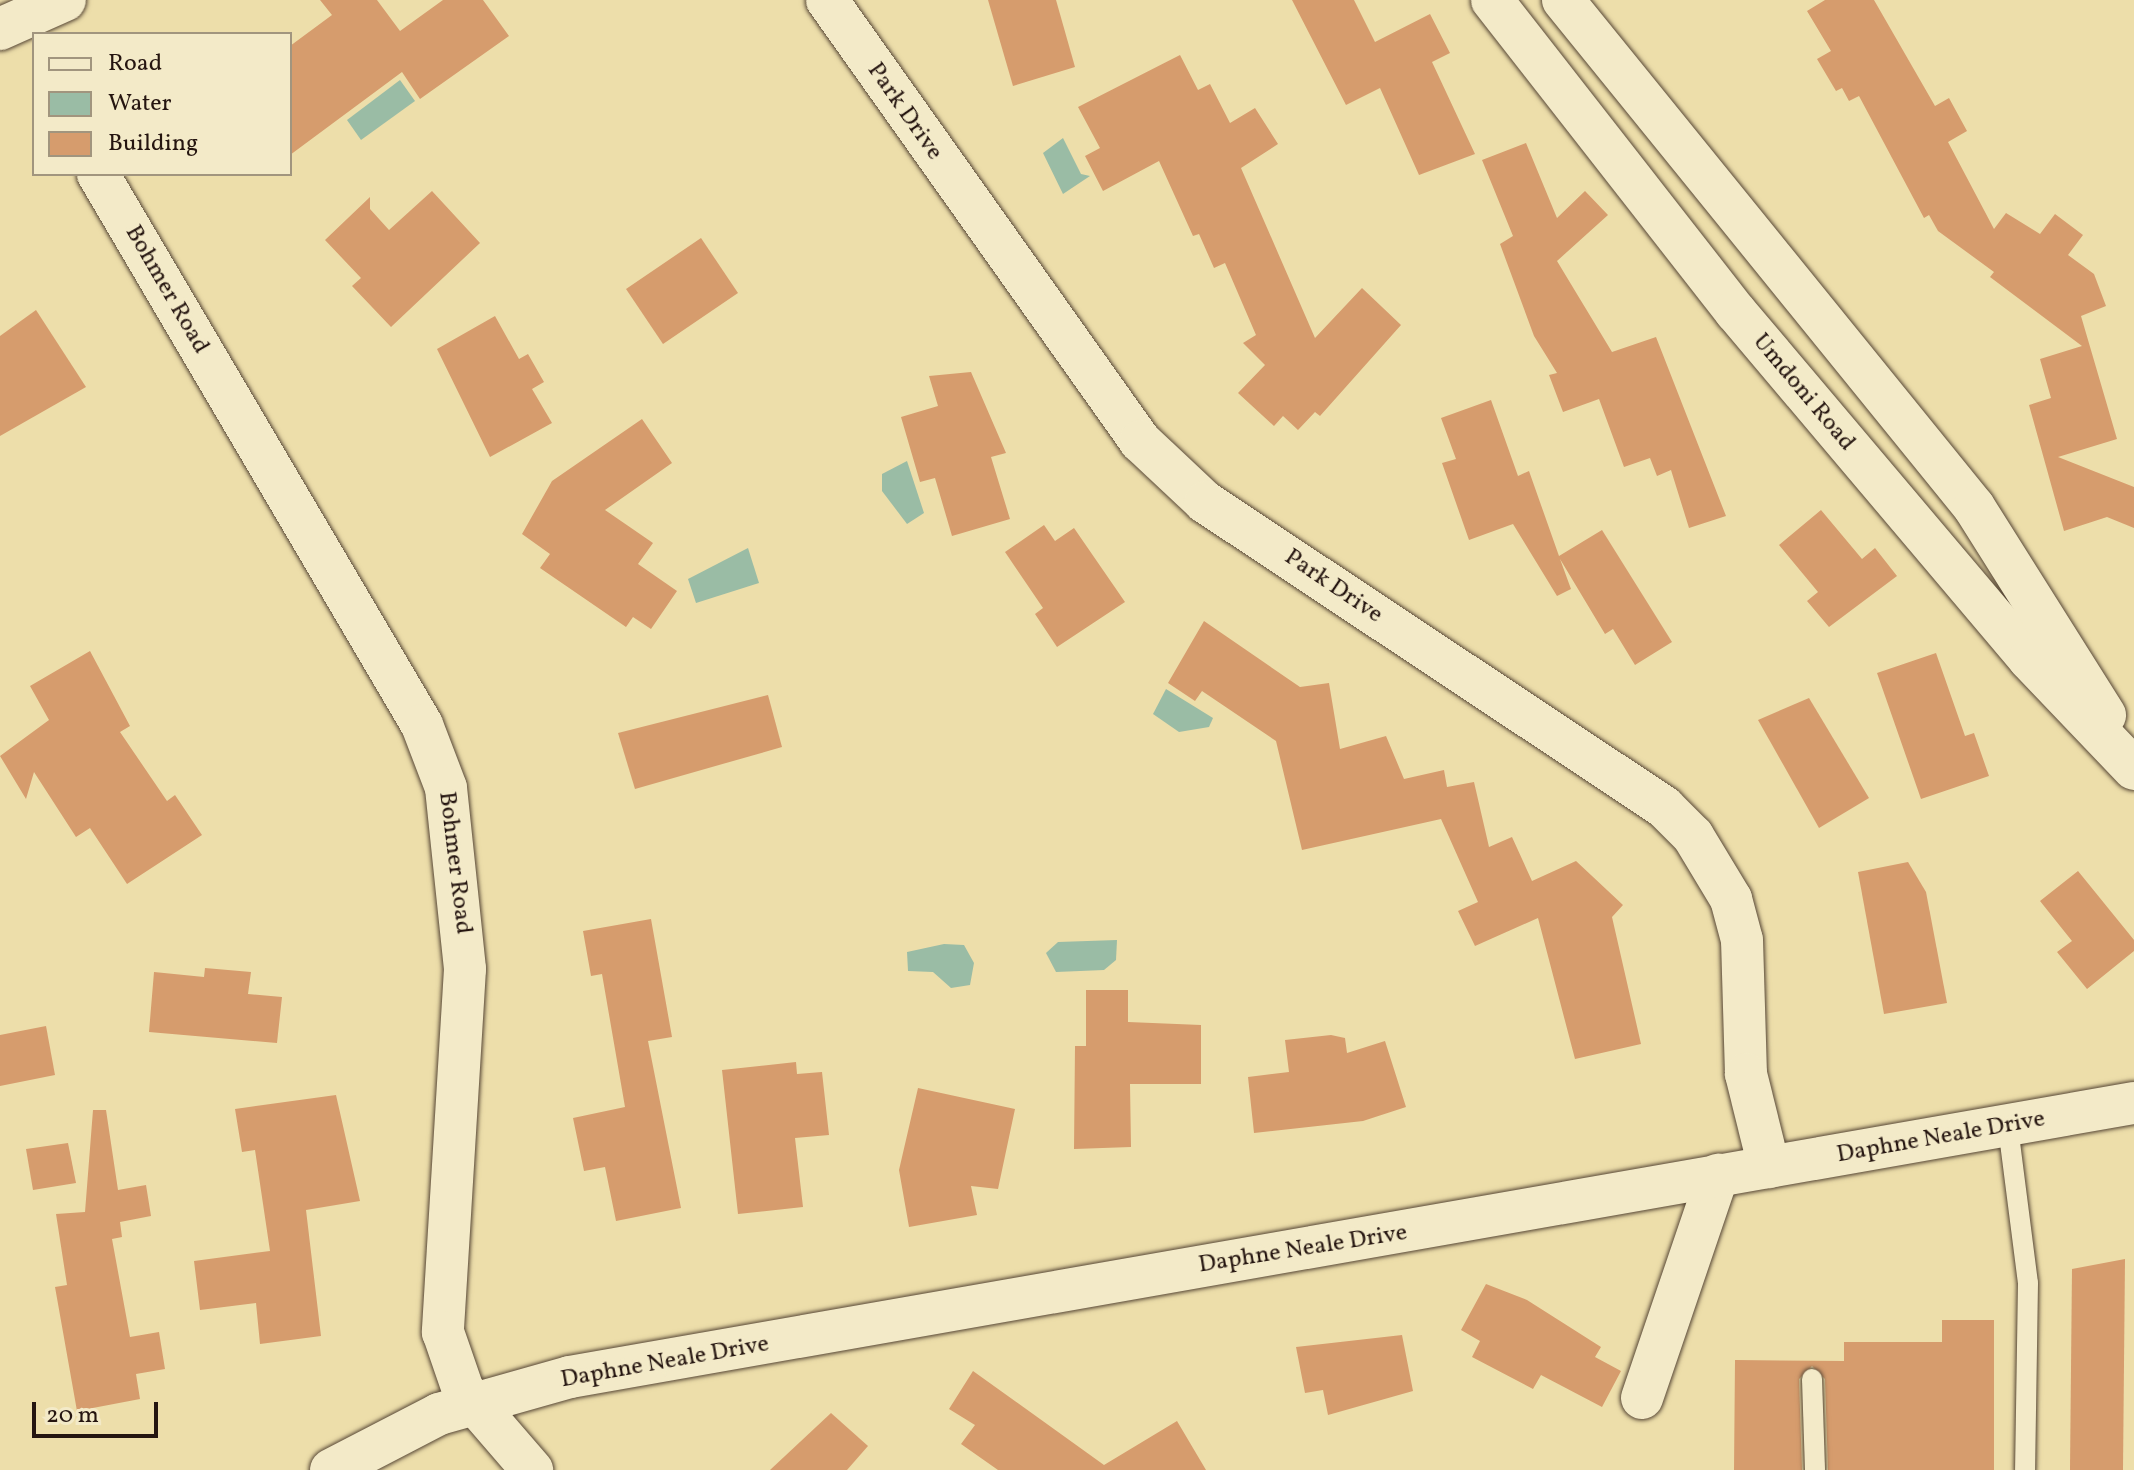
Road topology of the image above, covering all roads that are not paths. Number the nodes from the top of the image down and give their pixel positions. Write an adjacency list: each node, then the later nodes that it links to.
1 (65, 0): 5 (street)
2 (827, 0): 10 (street, Park Drive)
3 (1492, 0): 7 (street, Umdoni Road)
4 (1563, 0): 7 (street, Umdoni Road)
5 (20, 24)
6 (99, 176): 14 (street, Bohmer Road)
7 (2134, 768)
8 (2134, 1103): 9 (street, Daphne Neale Drive)
9 (2008, 1127): 10 (street, Daphne Neale Drive); 18 (lane)
10 (1769, 1167): 11 (street, Daphne Neale Drive)
11 (1718, 1175): 13 (street); 14 (street, Daphne Neale Drive)
12 (1812, 1379): 17 (lane)
13 (1642, 1398)
14 (473, 1403): 15 (street, Daphne Neale Drive); 16 (street, Bohmer Road)
15 (331, 1470)
16 (532, 1470)
17 (1815, 1470)
18 (2025, 1470)

